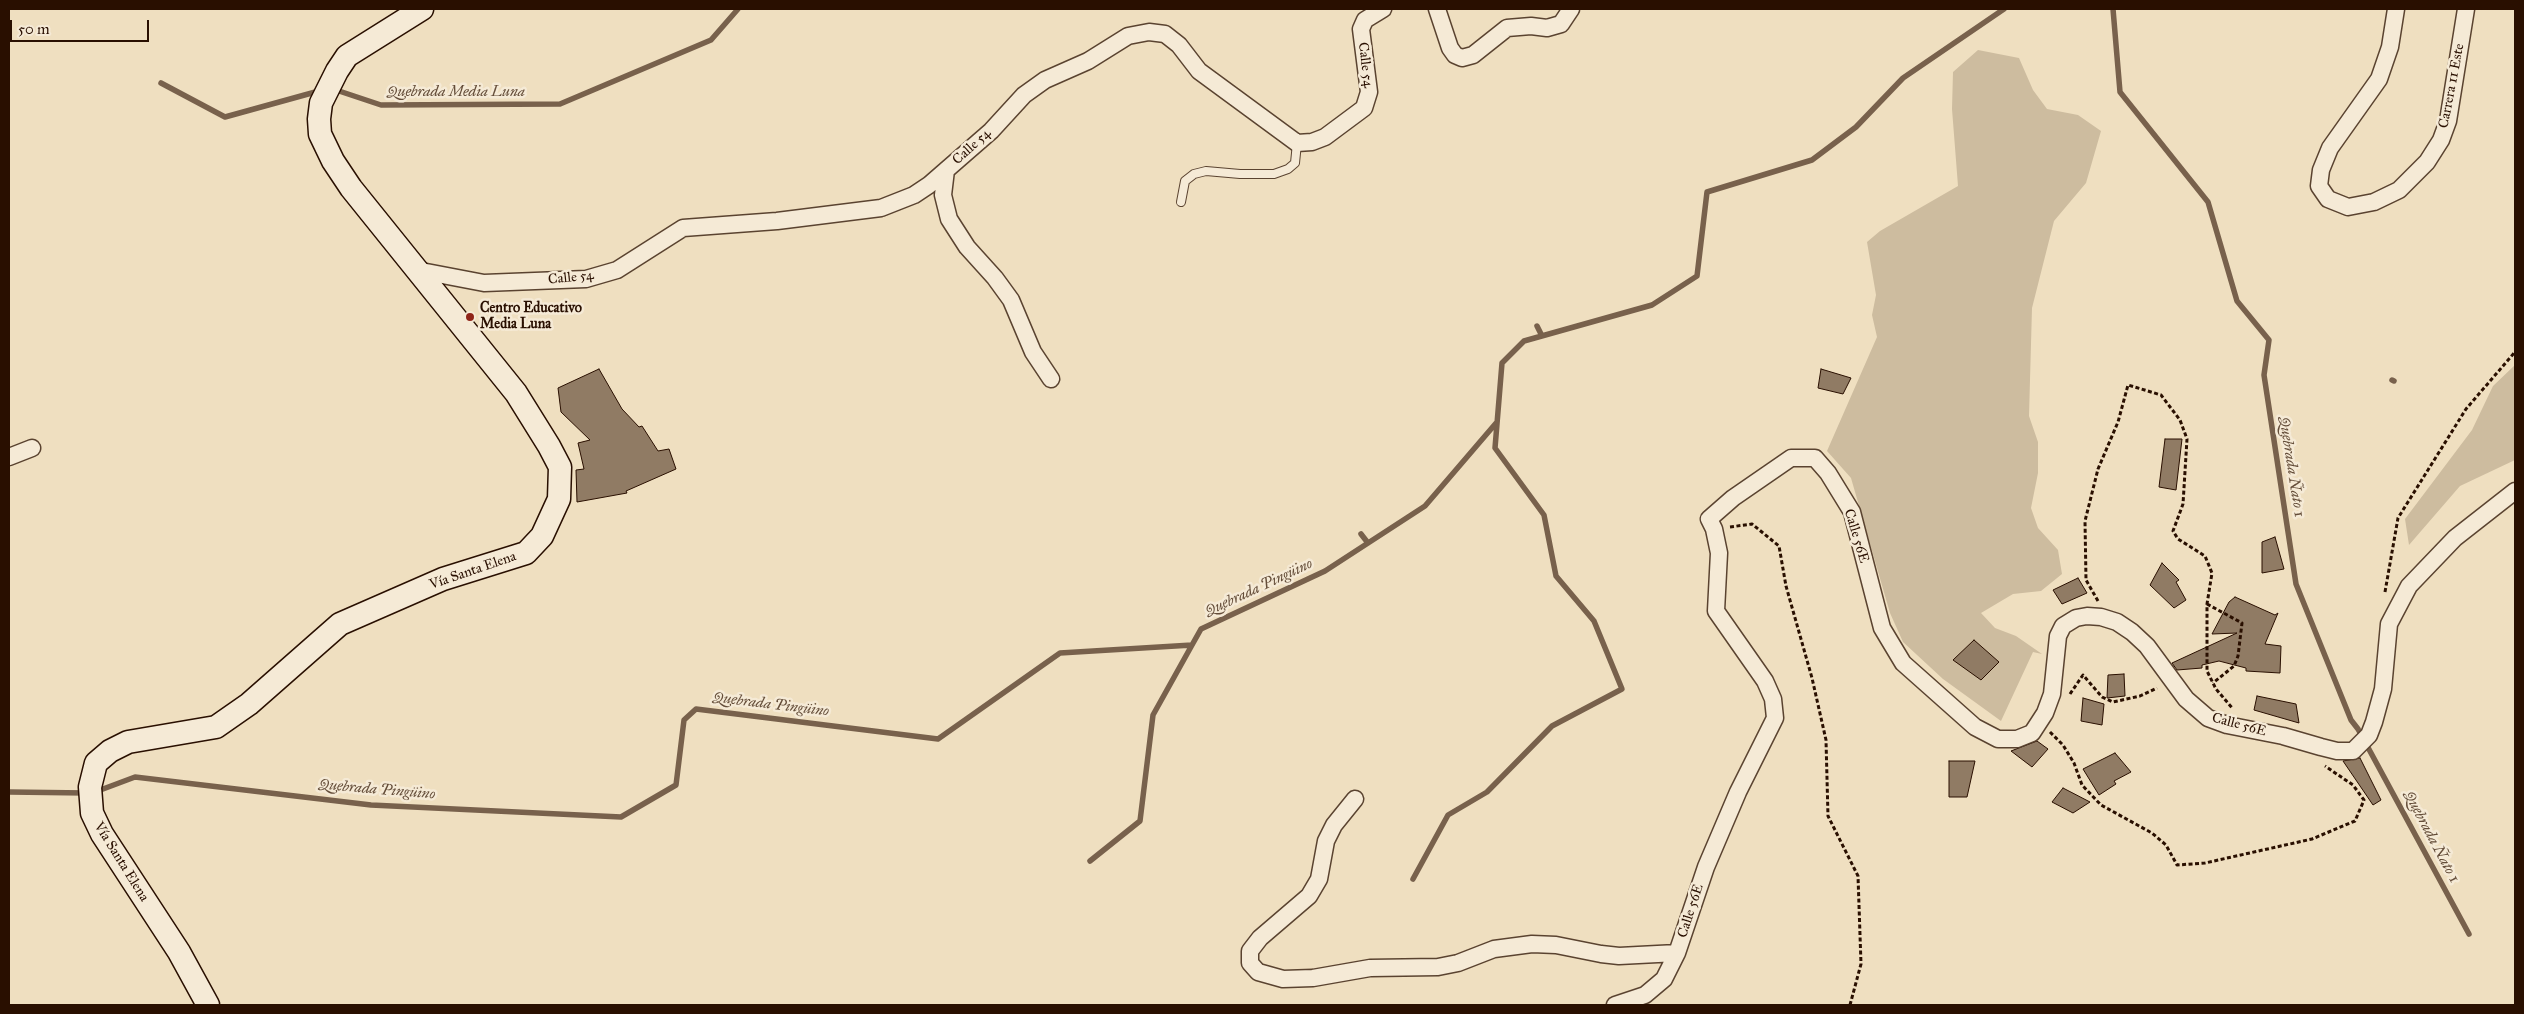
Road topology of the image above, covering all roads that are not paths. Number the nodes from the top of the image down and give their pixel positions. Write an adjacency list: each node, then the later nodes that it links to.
1 (422, 9): 10 (main road, Vía Santa Elena)
2 (1383, 9): 7 (street, Calle 54)
3 (1437, 9): 4 (street)
4 (1571, 9)
5 (2396, 9): 6 (street, Carrera 11 Este)
6 (2466, 9)
7 (1297, 143): 8 (street, Calle 54); 9 (lane)
8 (946, 170): 10 (street, Calle 54); 11 (street)
9 (1181, 202)
10 (416, 270): 17 (main road, Vía Santa Elena)
11 (1051, 379)
12 (32, 448): 13 (street)
13 (9, 457)
14 (2515, 491): 16 (street, Calle 56E)
15 (1355, 799): 16 (street)
16 (1678, 953): 18 (street, Calle 56E)
17 (208, 1005)
18 (1616, 1005)

